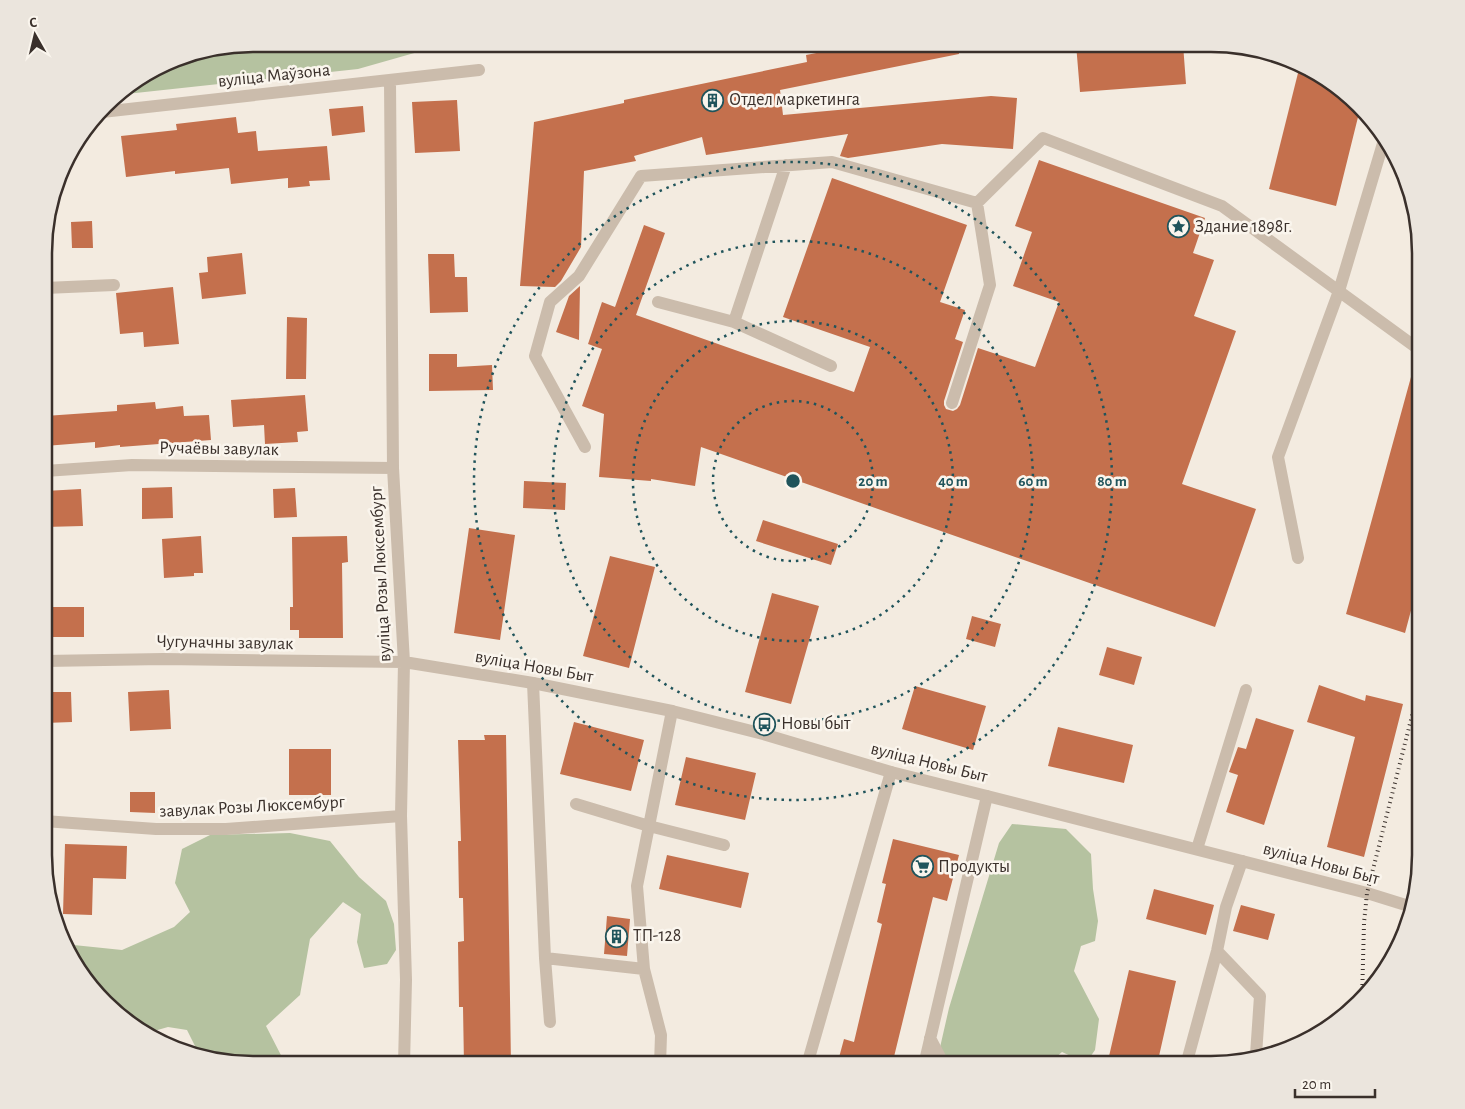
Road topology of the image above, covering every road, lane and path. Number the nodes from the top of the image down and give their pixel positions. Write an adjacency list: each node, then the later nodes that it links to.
1 (479, 70): 2 (street, вуліца Маўзона)
2 (390, 81): 3 (street, вуліца Маўзона); 16 (street, вуліца Розы Люксембург)
3 (111, 111)
4 (1382, 147): 9 (street)
5 (786, 166): 6 (street); 11 (street); 15 (street)
6 (977, 203): 9 (street); 14 (street)
7 (114, 285): 8 (street)
8 (52, 288)
9 (1339, 291): 12 (street); 18 (street)
10 (658, 302): 11 (street)
11 (734, 322): 13 (street)
12 (1412, 344)
13 (831, 366)
14 (952, 402)
15 (585, 447)
16 (393, 468): 17 (street, Ручаёвы завулак); 20 (street, вуліца Розы Люксембург)
17 (52, 471)
18 (1298, 558)
19 (52, 661): 20 (street, Чугуначны завулак)
20 (404, 662): 21 (street, вуліца Новы Быт); 27 (street, вуліца Розы Люксембург)
21 (533, 683): 23 (street, вуліца Новы Быт); 35 (street)
22 (1246, 690): 31 (street)
23 (672, 711): 24 (street, вуліца Новы Быт); 29 (street)
24 (891, 772): 25 (street, вуліца Новы Быт); 42 (street)
25 (987, 796): 31 (street, вуліца Новы Быт); 38 (street)
26 (576, 804): 29 (street)
27 (401, 816): 28 (street, завулак Розы Люксембург); 40 (street, вуліца Розы Люксембург)
28 (52, 822)
29 (649, 826): 30 (street); 36 (street)
30 (724, 845)
31 (1197, 849): 32 (street, вуліца Новы Быт)
32 (1242, 861): 33 (street, вуліца Новы Быт); 34 (street)
33 (1407, 905)
34 (1217, 951): 39 (street); 45 (street)
35 (545, 958): 36 (street); 37 (street)
36 (644, 969): 41 (street)
37 (550, 1022)
38 (930, 1038): 43 (street); 44 (street)
39 (1256, 1052)
40 (404, 1056)
41 (660, 1056)
42 (810, 1056)
43 (926, 1056)
44 (939, 1056)
45 (1188, 1056)

